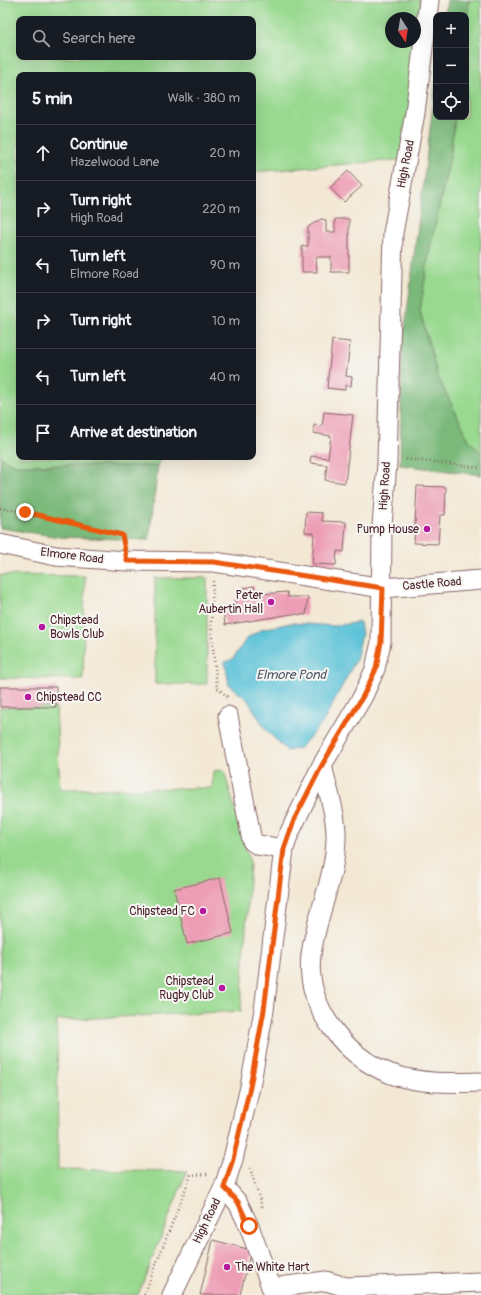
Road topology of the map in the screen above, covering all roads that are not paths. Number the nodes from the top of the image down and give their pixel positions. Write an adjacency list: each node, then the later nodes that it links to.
1 (429, 0): 4 (street, High Road)
2 (0, 544): 4 (street, Elmore Road)
3 (481, 580): 4 (street, Castle Road)
4 (383, 588): 6 (street, High Road)
5 (229, 707): 7 (street)
6 (322, 765): 7 (street, High Road); 8 (street)
7 (284, 849): 9 (street, High Road)
8 (481, 1082)
9 (219, 1180): 11 (street); 12 (street, High Road)
10 (481, 1282): 11 (street)
11 (273, 1291)
12 (172, 1295)

